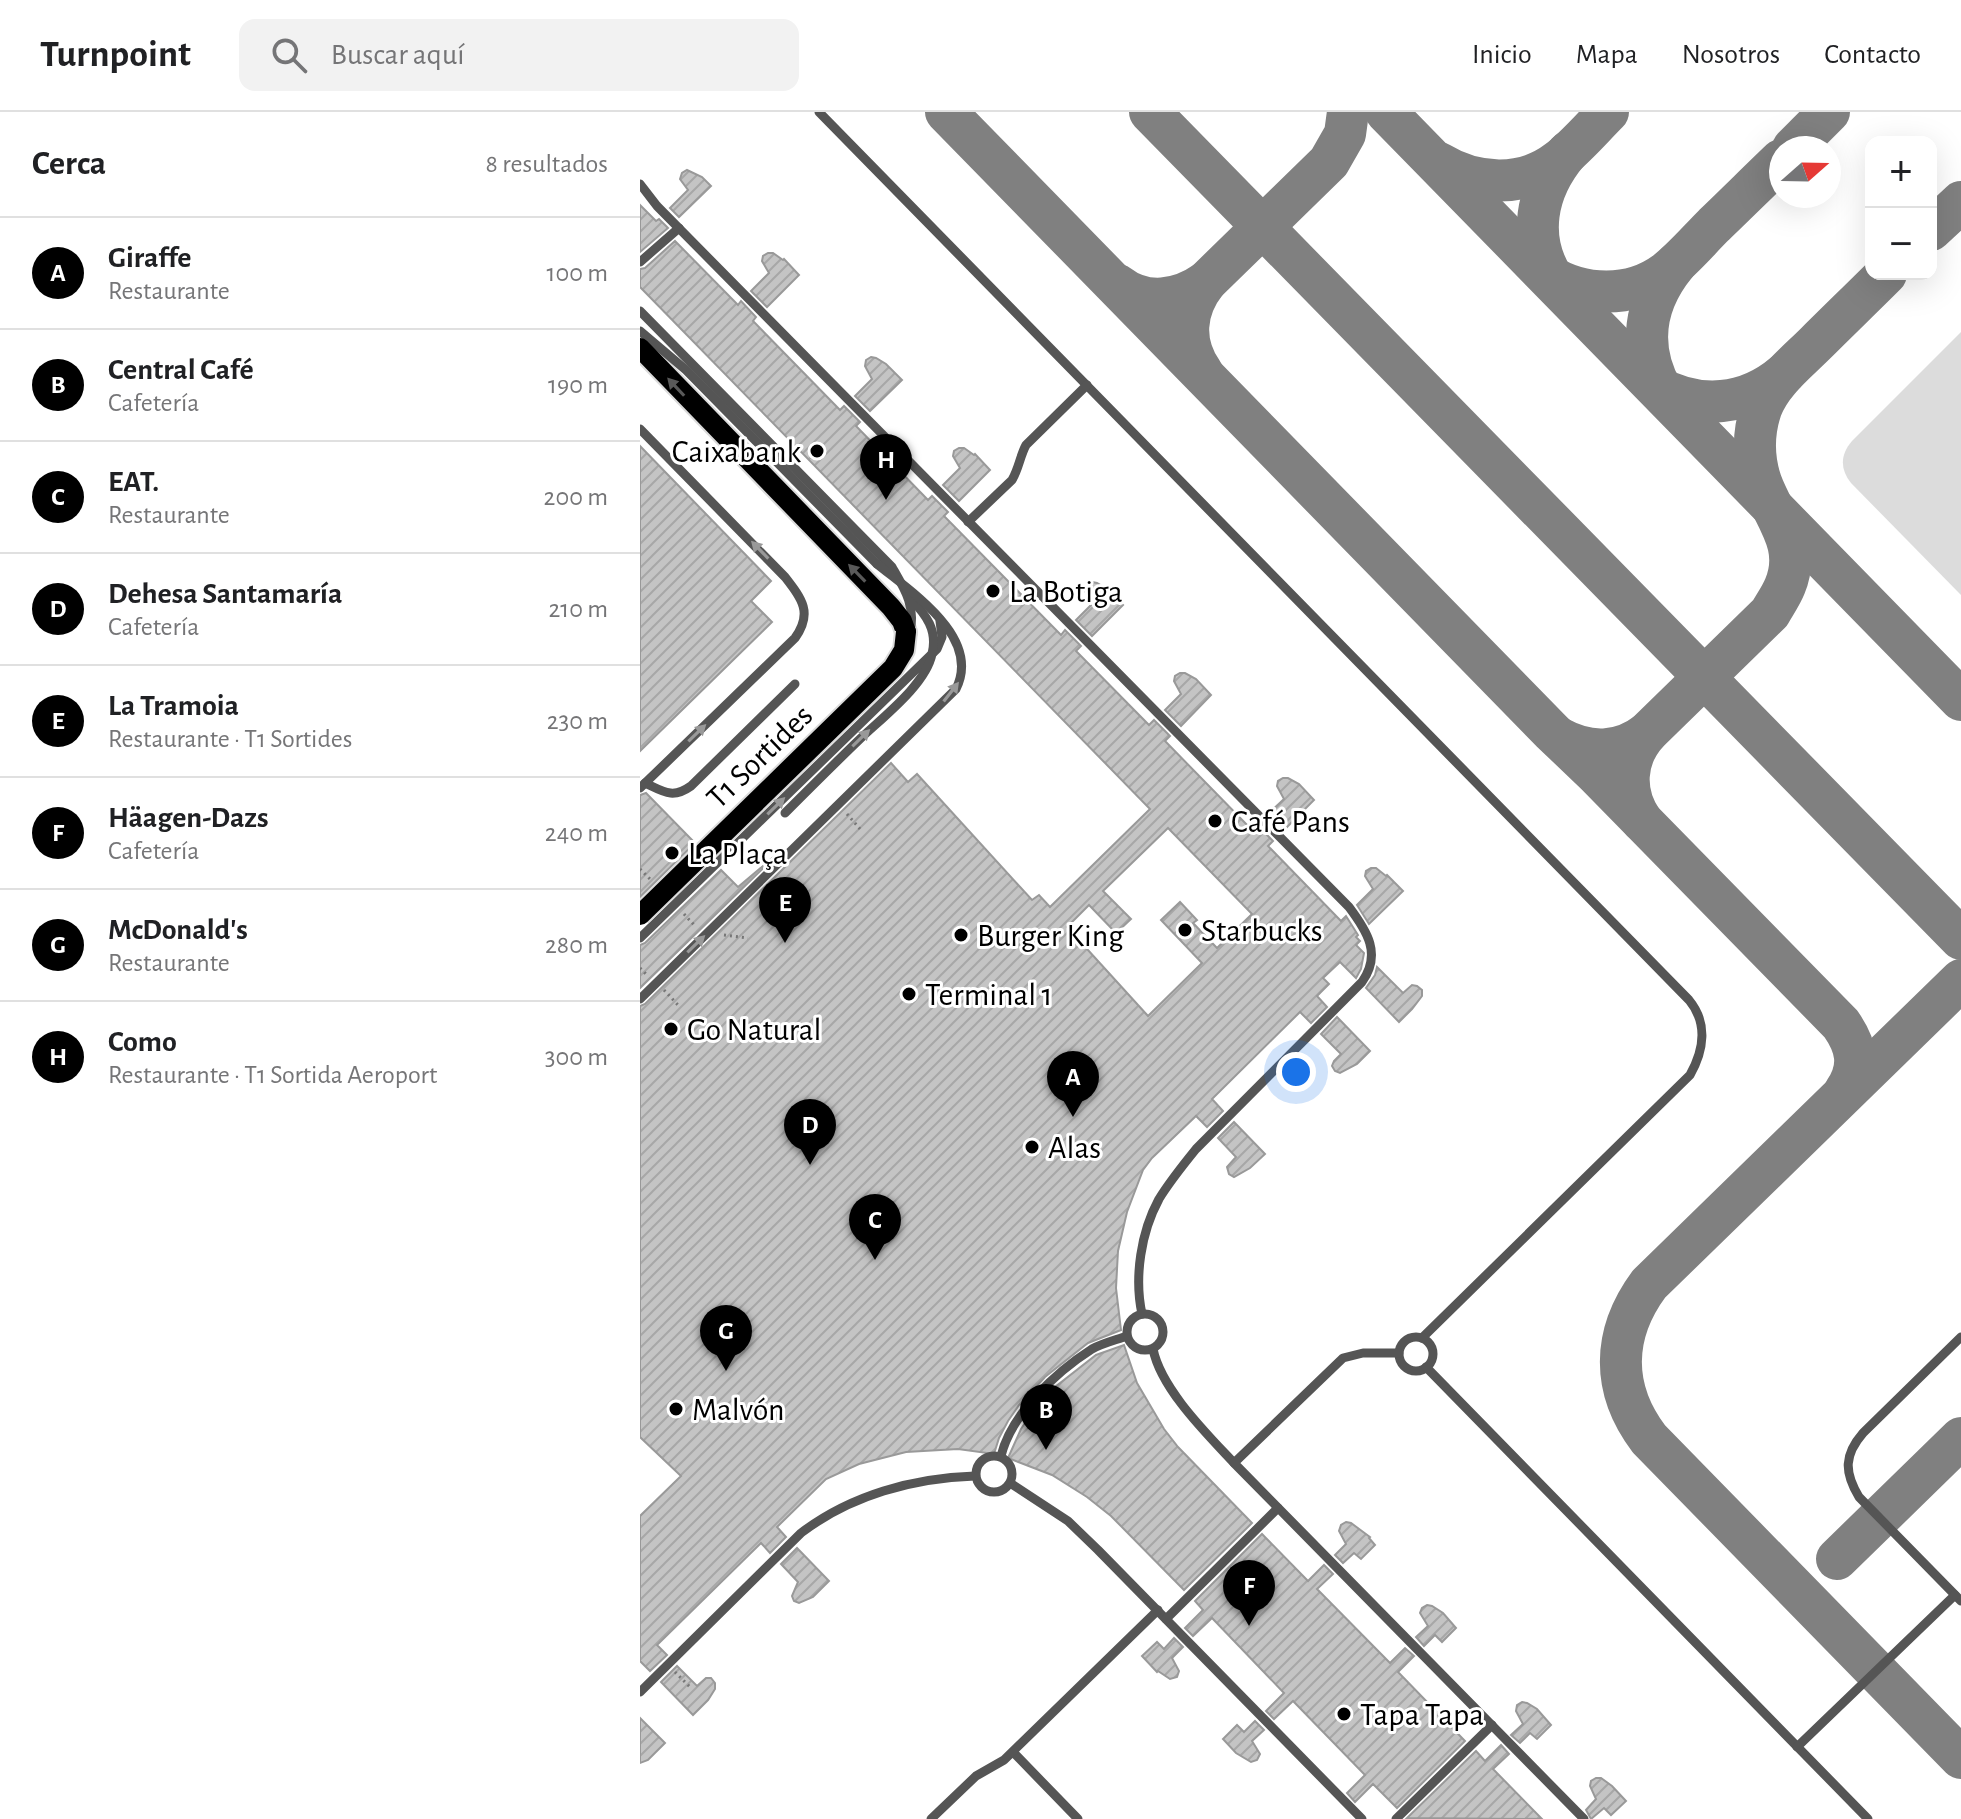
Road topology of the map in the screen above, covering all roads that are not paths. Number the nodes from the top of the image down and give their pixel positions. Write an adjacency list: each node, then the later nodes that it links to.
1 (819, 112): 8 (lane)
2 (640, 184): 3 (lane)
3 (679, 228): 4 (lane); 10 (lane)
4 (640, 262)
5 (640, 311): 11 (lane)
6 (640, 331): 12 (lane, bridge)
7 (640, 348): 17 (main road, T1 Sortides, one-way to 7, bridge)
8 (1087, 385): 10 (lane); 23 (lane)
9 (640, 429): 14 (lane, one-way to 9)
10 (968, 522): 20 (lane)
11 (892, 567): 16 (lane); 18 (lane, one-way to 11)
12 (928, 611): 15 (lane, one-way to 12, bridge); 19 (lane, one-way to 12, bridge)
13 (795, 684): 14 (lane)
14 (643, 786)
15 (785, 813)
16 (640, 903)
17 (640, 915)
18 (640, 938)
19 (640, 999)
20 (1142, 1314): 21 (lane); 24 (lane)
21 (1127, 1336): 24 (lane); 27 (lane)
22 (1961, 1337): 32 (lane)
23 (1422, 1338): 25 (lane); 26 (lane)
24 (1153, 1349): 28 (lane)
25 (1399, 1353): 26 (lane); 28 (lane)
26 (1426, 1367): 37 (lane)
27 (1001, 1456): 29 (lane); 30 (lane)
28 (1234, 1463): 31 (lane)
29 (975, 1476): 30 (lane); 35 (lane)
30 (1010, 1483): 33 (lane)
31 (1278, 1508): 34 (lane); 36 (lane)
32 (1958, 1598): 37 (lane)
33 (1158, 1610): 34 (lane); 38 (lane)
34 (1166, 1619): 41 (lane)
35 (640, 1692)
36 (1492, 1725): 42 (lane); 43 (lane)
37 (1797, 1747): 44 (lane)
38 (1013, 1752): 39 (lane); 40 (lane)
39 (931, 1819)
40 (1078, 1819)
41 (1362, 1819)
42 (1396, 1819)
43 (1584, 1819)
44 (1868, 1819)

